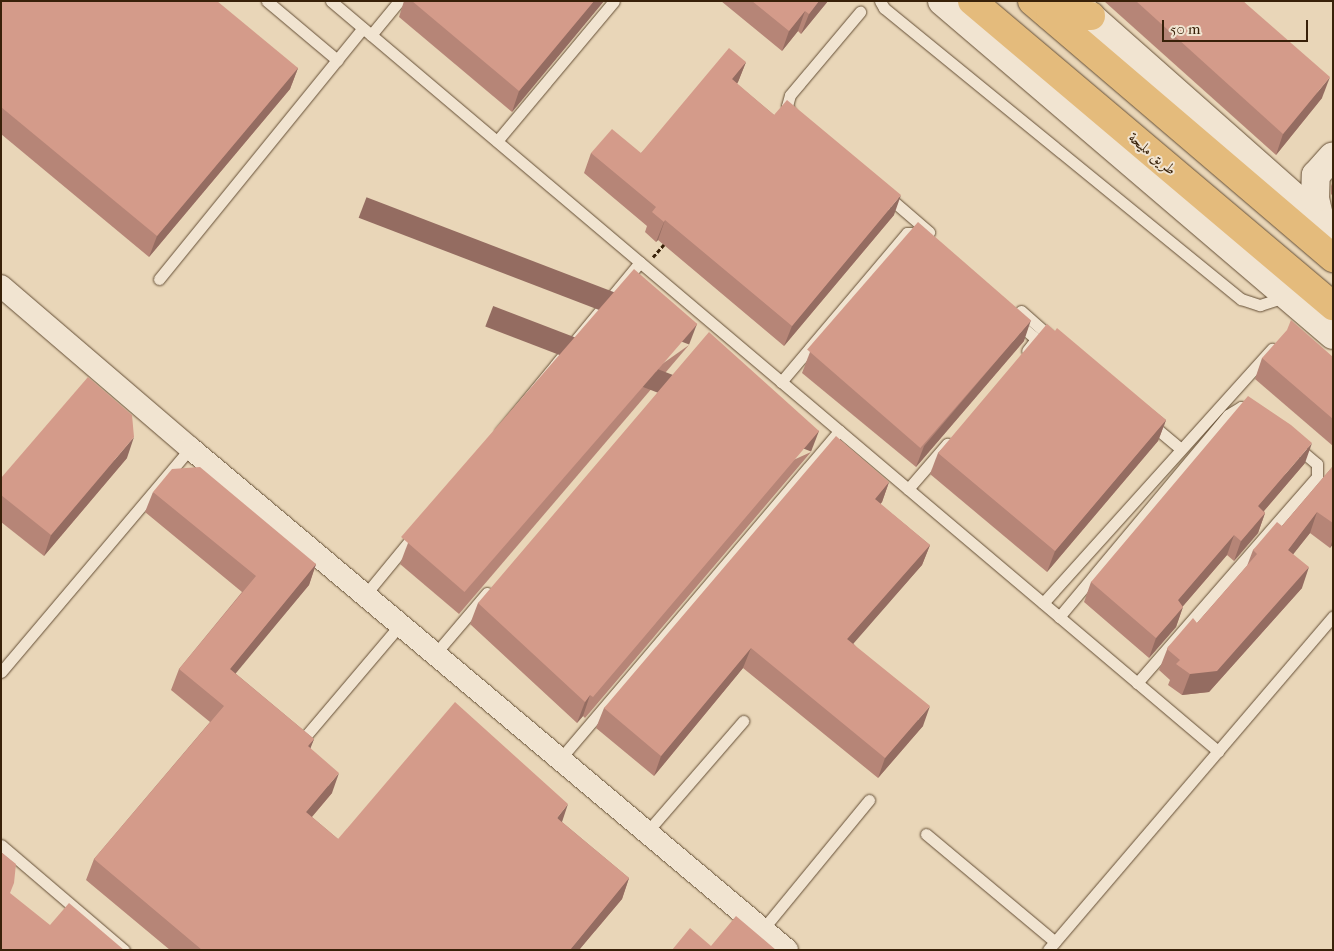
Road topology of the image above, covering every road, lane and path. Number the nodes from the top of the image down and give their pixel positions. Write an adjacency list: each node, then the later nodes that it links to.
1 (267, 1): 12 (lane)
2 (331, 1): 11 (lane)
3 (400, 1): 11 (lane)
4 (614, 1): 14 (lane)
5 (880, 1): 25 (lane)
6 (942, 1): 25 (street)
7 (972, 1): 25 (main road, طريق مليحة)
8 (1041, 9): 9 (main road); 20 (main road)
9 (1082, 9): 16 (street)
10 (860, 12): 13 (lane)
11 (367, 31): 12 (lane); 14 (lane)
12 (337, 60): 22 (lane)
13 (801, 122)
14 (497, 141): 21 (lane)
15 (1324, 165): 16 (street); 18 (street)
16 (1272, 176): 18 (street)
17 (876, 187): 31 (lane)
18 (1326, 226)
19 (670, 236): 21 (path)
20 (1333, 258)
21 (642, 264): 31 (lane); 37 (lane)
22 (159, 279)
23 (1, 286): 38 (street)
24 (1010, 302): 29 (lane)
25 (1304, 304): 27 (street)
26 (1009, 316): 30 (lane)
27 (1333, 335)
28 (1274, 346): 39 (lane)
29 (1062, 347)
30 (1020, 359)
31 (781, 382): 34 (lane)
32 (1144, 417): 39 (lane)
33 (1265, 419): 45 (lane)
34 (839, 431): 40 (lane); 54 (lane)
35 (952, 438): 40 (lane)
36 (1287, 438): 50 (lane)
37 (490, 444)
38 (190, 448): 43 (street); 49 (lane)
39 (1181, 449): 44 (lane)
40 (908, 489): 44 (lane)
41 (421, 527): 43 (lane)
42 (492, 587): 48 (lane)
43 (365, 596): 47 (street)
44 (1043, 603): 45 (lane)
45 (1059, 616): 50 (lane)
46 (1333, 616): 53 (lane)
47 (400, 625): 48 (street); 52 (lane)
48 (435, 654): 54 (street)
49 (1, 672)
50 (1137, 683): 53 (lane)
51 (743, 721): 56 (lane)
52 (304, 738)
53 (1218, 751): 60 (lane)
54 (560, 759): 56 (street)
55 (869, 800): 59 (lane)
56 (647, 832): 59 (street)
57 (926, 834): 60 (lane)
58 (1, 845): 61 (lane)
59 (763, 929): 62 (street)
60 (1051, 946)
61 (124, 950)
62 (786, 950)

